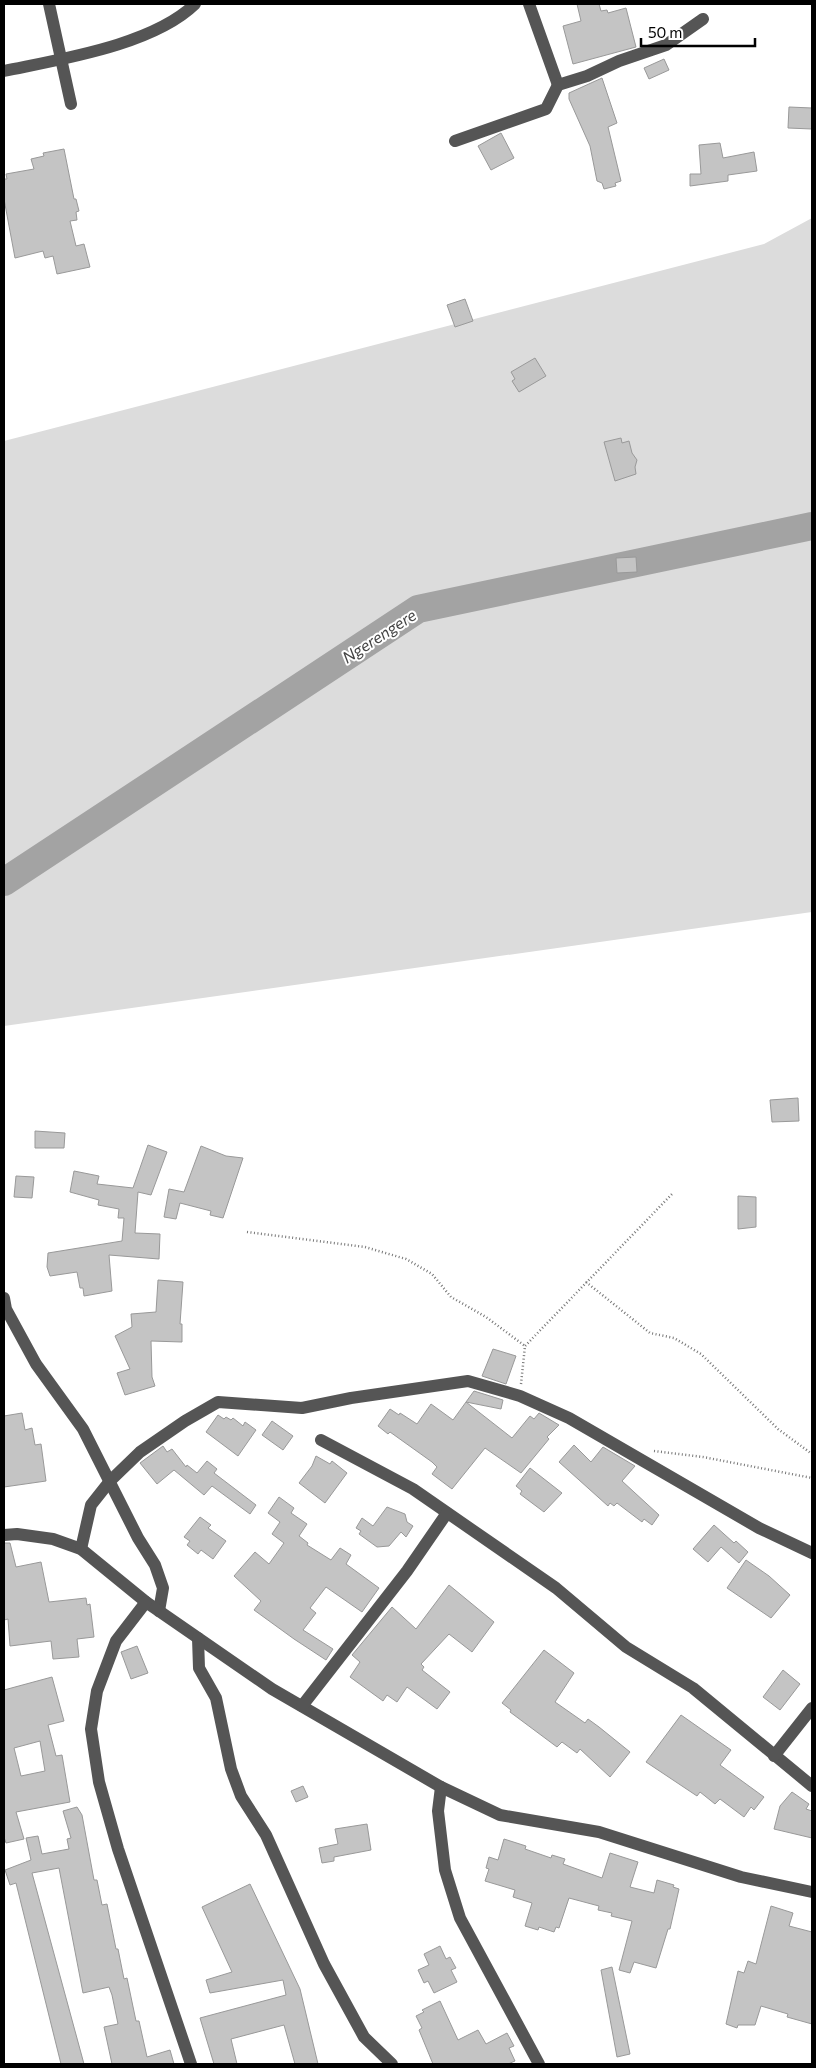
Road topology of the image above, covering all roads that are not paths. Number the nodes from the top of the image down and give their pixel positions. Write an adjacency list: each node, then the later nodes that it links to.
1 (49, 4): 5 (street)
2 (195, 4): 5 (street)
3 (529, 4): 7 (street)
4 (703, 19): 7 (street)
5 (63, 58): 6 (street); 8 (street)
6 (4, 71)
7 (558, 84): 9 (street)
8 (72, 104)
9 (455, 141)
10 (4, 1298): 12 (street)
11 (321, 1440): 13 (street)
12 (110, 1481): 15 (street); 16 (street); 18 (street)
13 (447, 1513): 20 (street); 22 (street)
14 (4, 1535): 15 (street)
15 (82, 1549): 17 (street)
16 (812, 1552)
17 (146, 1602): 18 (street); 26 (street)
18 (159, 1611): 19 (street)
19 (198, 1638): 20 (street); 27 (street)
20 (302, 1706): 24 (street)
21 (812, 1708): 22 (street)
22 (774, 1756): 23 (street)
23 (812, 1786)
24 (441, 1787): 25 (street); 28 (street)
25 (812, 1892)
26 (191, 2064)
27 (392, 2064)
28 (539, 2064)

